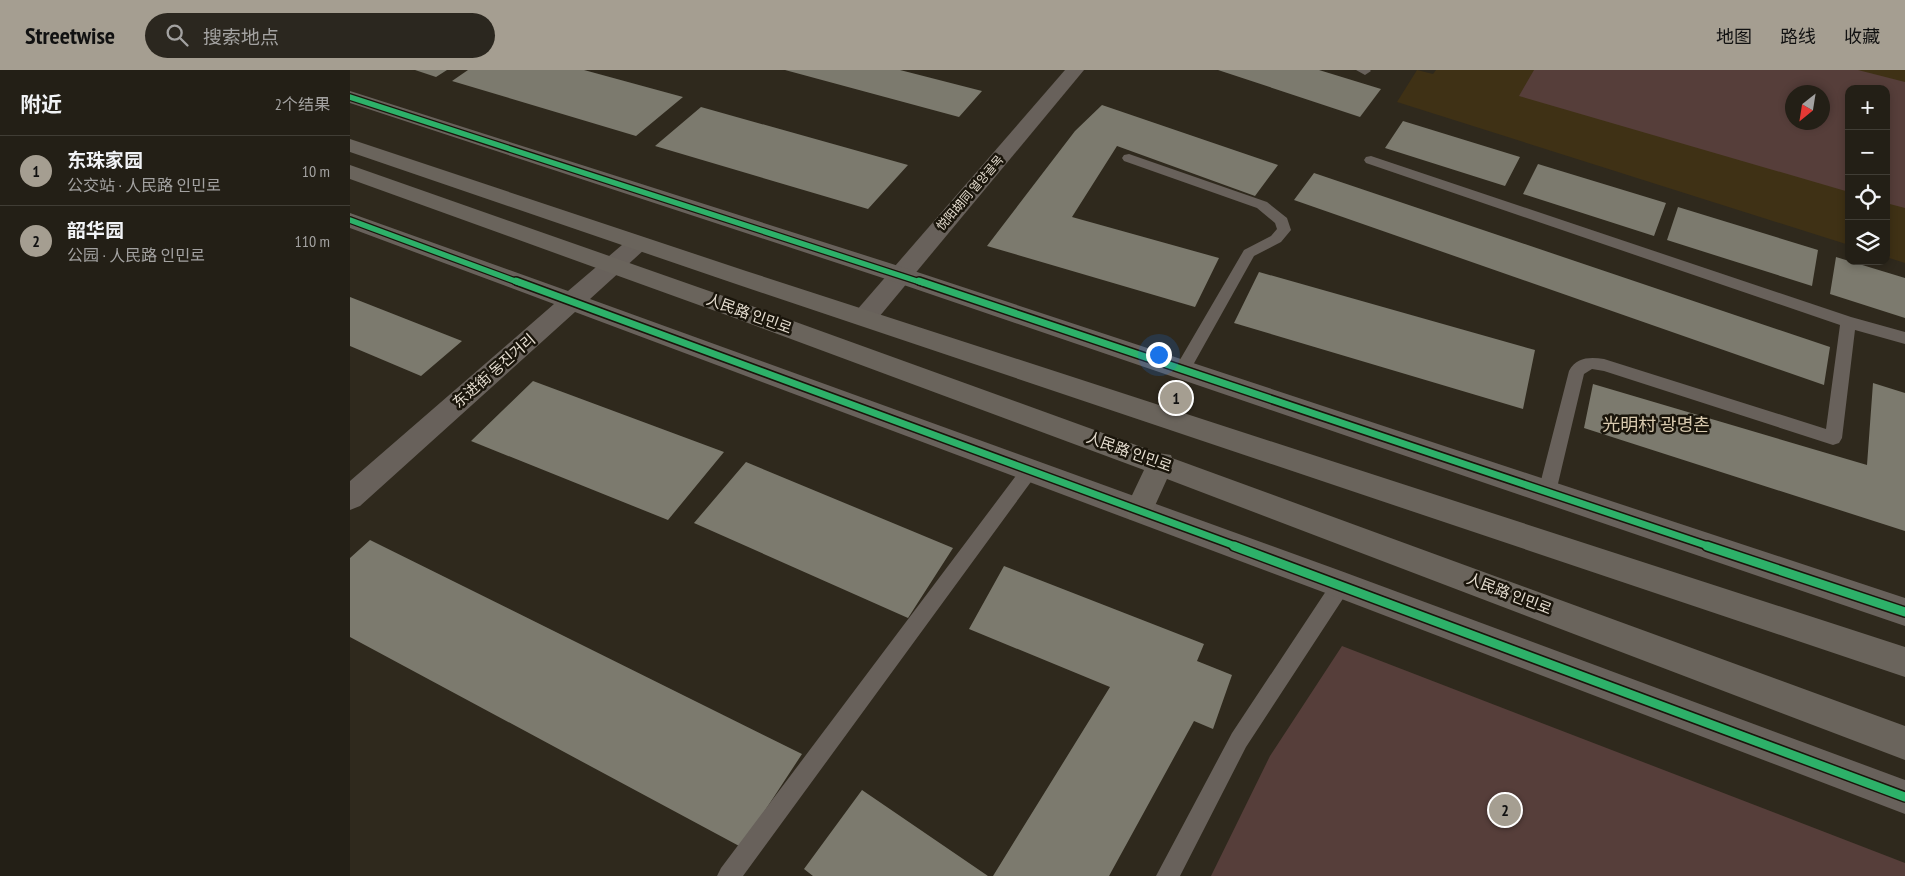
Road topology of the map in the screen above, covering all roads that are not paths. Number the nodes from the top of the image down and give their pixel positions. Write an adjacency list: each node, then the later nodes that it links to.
1 (1075, 70): 10 (street, 悦阳胡同 열양골목)
2 (350, 97): 10 (street)
3 (350, 145): 8 (main road, 人民路 인민로)
4 (1128, 158): 15 (lane)
5 (1370, 160): 13 (lane)
6 (350, 172): 9 (main road, 人民路 인민로)
7 (350, 220): 11 (street)
8 (637, 244): 9 (street, 东进街 동진거리); 12 (main road, 人民路 인민로)
9 (615, 265): 11 (street, 东进街 동진거리); 16 (main road, 人民路 인민로)
10 (900, 275): 12 (street, 悦阳胡同 열양골목); 15 (street)
11 (573, 302): 17 (street); 19 (street, 东进街 동진거리)
12 (865, 317): 23 (main road, 人民路 인민로)
13 (1848, 322): 14 (lane); 18 (lane)
14 (1905, 338)
15 (1182, 370): 18 (street)
16 (1161, 463): 20 (main road); 24 (main road, 人民路 인민로)
17 (1030, 470): 20 (street); 26 (lane)
18 (1547, 492): 22 (street)
19 (350, 498)
20 (1139, 510): 21 (street)
21 (1342, 585): 25 (street); 27 (lane)
22 (1905, 612)
23 (1905, 662)
24 (1905, 743)
25 (1905, 797)
26 (729, 876)
27 (1168, 876)

